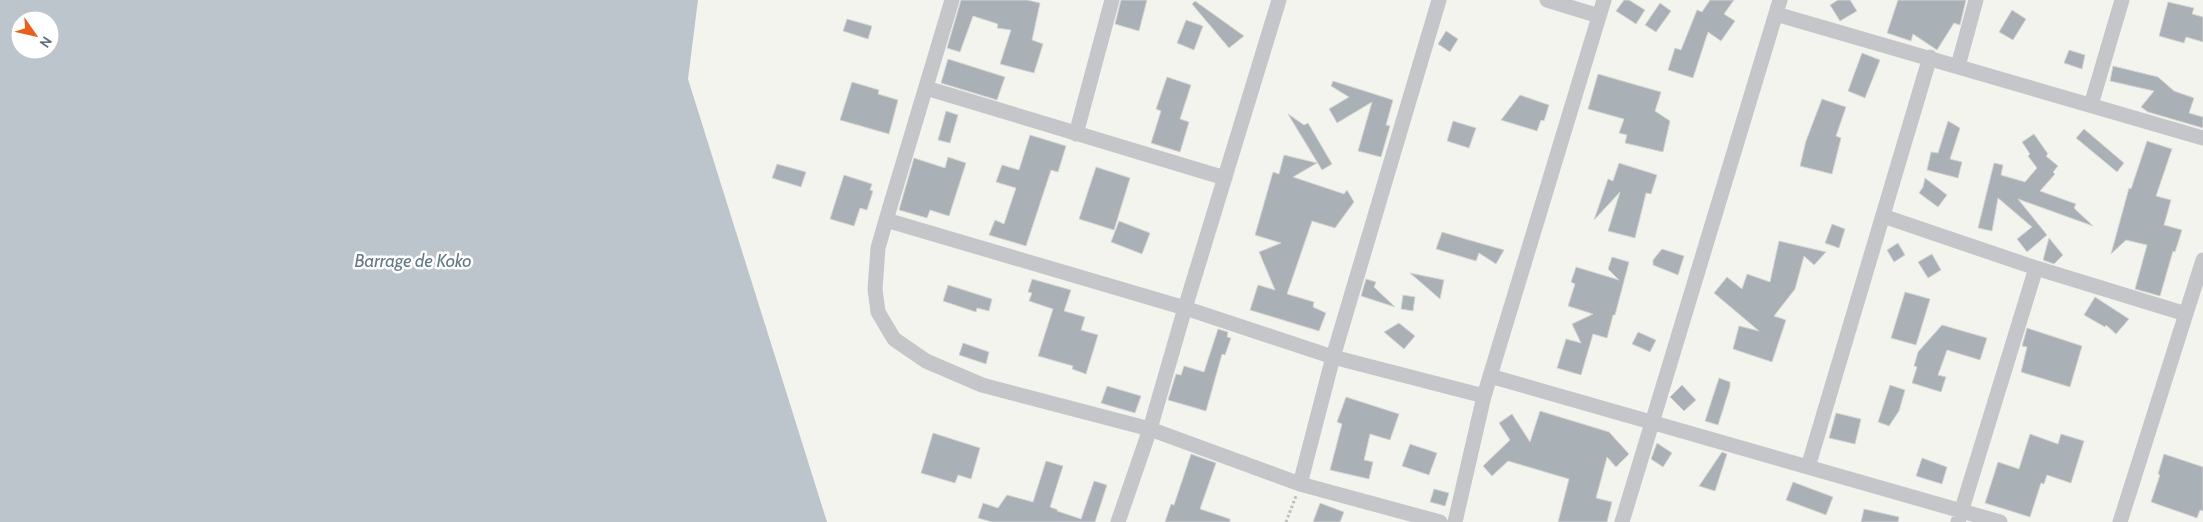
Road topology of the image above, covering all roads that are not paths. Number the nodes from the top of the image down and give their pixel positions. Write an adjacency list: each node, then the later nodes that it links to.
1 (952, 0): 13 (street)
2 (1112, 0): 15 (street)
3 (1279, 0): 17 (street)
4 (1438, 0): 24 (street)
5 (1547, 0): 10 (street)
6 (1604, 0): 10 (street)
7 (1976, 0): 12 (street)
8 (2122, 0): 14 (street)
9 (1778, 7): 11 (street); 27 (street)
10 (1599, 16): 25 (street)
11 (1930, 58): 12 (street); 18 (street)
12 (1958, 66): 14 (street)
13 (926, 88): 15 (street); 19 (street)
14 (2090, 105): 16 (street)
15 (1076, 134): 17 (street)
16 (2203, 138)
17 (1225, 178): 22 (street)
18 (1883, 216): 21 (street); 29 (street)
19 (886, 220): 22 (street); 28 (street)
20 (2203, 260): 23 (street)
21 (2036, 268): 23 (street); 31 (street)
22 (1184, 308): 24 (street); 28 (street)
23 (2186, 314): 37 (street)
24 (1334, 357): 26 (street); 30 (street)
25 (1490, 376): 26 (street); 27 (street)
26 (1484, 396): 34 (street)
27 (1652, 422): 29 (street); 35 (street)
28 (1150, 429): 30 (street); 32 (street)
29 (1808, 467): 31 (street)
30 (1300, 484): 33 (street)
31 (1960, 517): 36 (street)
32 (1118, 522)
33 (1440, 522)
34 (1455, 522)
35 (1622, 522)
36 (2000, 522)
37 (2120, 522)

